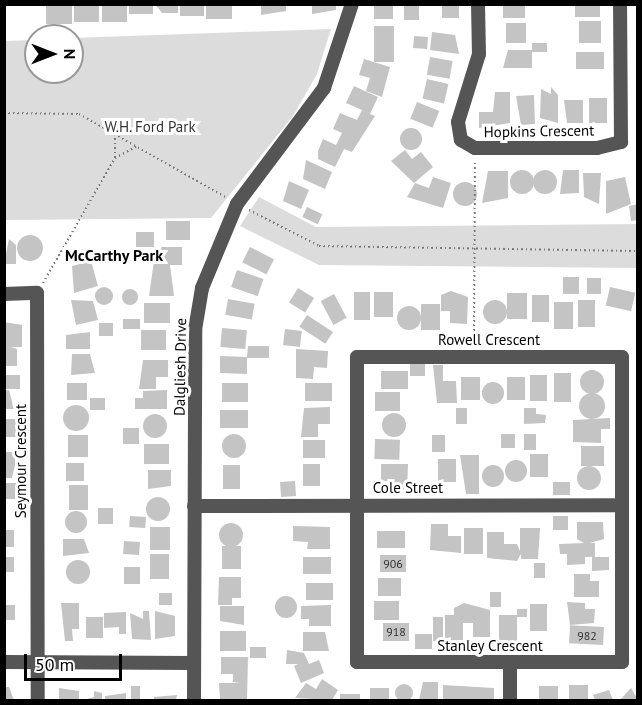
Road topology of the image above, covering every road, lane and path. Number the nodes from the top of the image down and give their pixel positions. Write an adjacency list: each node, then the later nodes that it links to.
1 (352, 4): 9 (street, Dalgliesh Drive)
2 (478, 4): 7 (street, Hopkins Crescent)
3 (621, 4): 7 (street, Hopkins Crescent)
4 (4, 113): 5 (path)
5 (115, 134): 6 (path); 8 (path)
6 (136, 147): 8 (path); 9 (path)
7 (475, 148): 10 (path)
8 (115, 159): 12 (path)
9 (237, 204): 10 (path); 17 (street, Dalgliesh Drive)
10 (476, 248): 11 (path); 14 (path)
11 (638, 251)
12 (37, 293): 13 (street); 19 (street, Seymour Crescent)
13 (4, 294)
14 (474, 357): 15 (street, Rowell Crescent); 16 (street, Rowell Crescent)
15 (357, 505): 16 (street, Cole Street); 17 (street, Cole Street); 21 (street, Stanley Crescent)
16 (622, 505): 21 (street, Stanley Crescent)
17 (194, 506): 20 (street, Dalgliesh Drive)
18 (4, 662): 19 (street)
19 (38, 662): 20 (street); 22 (street, Seymour Crescent)
20 (194, 663): 23 (street, Dalgliesh Drive)
21 (510, 663): 24 (street)
22 (38, 700)
23 (194, 700)
24 (510, 700)

